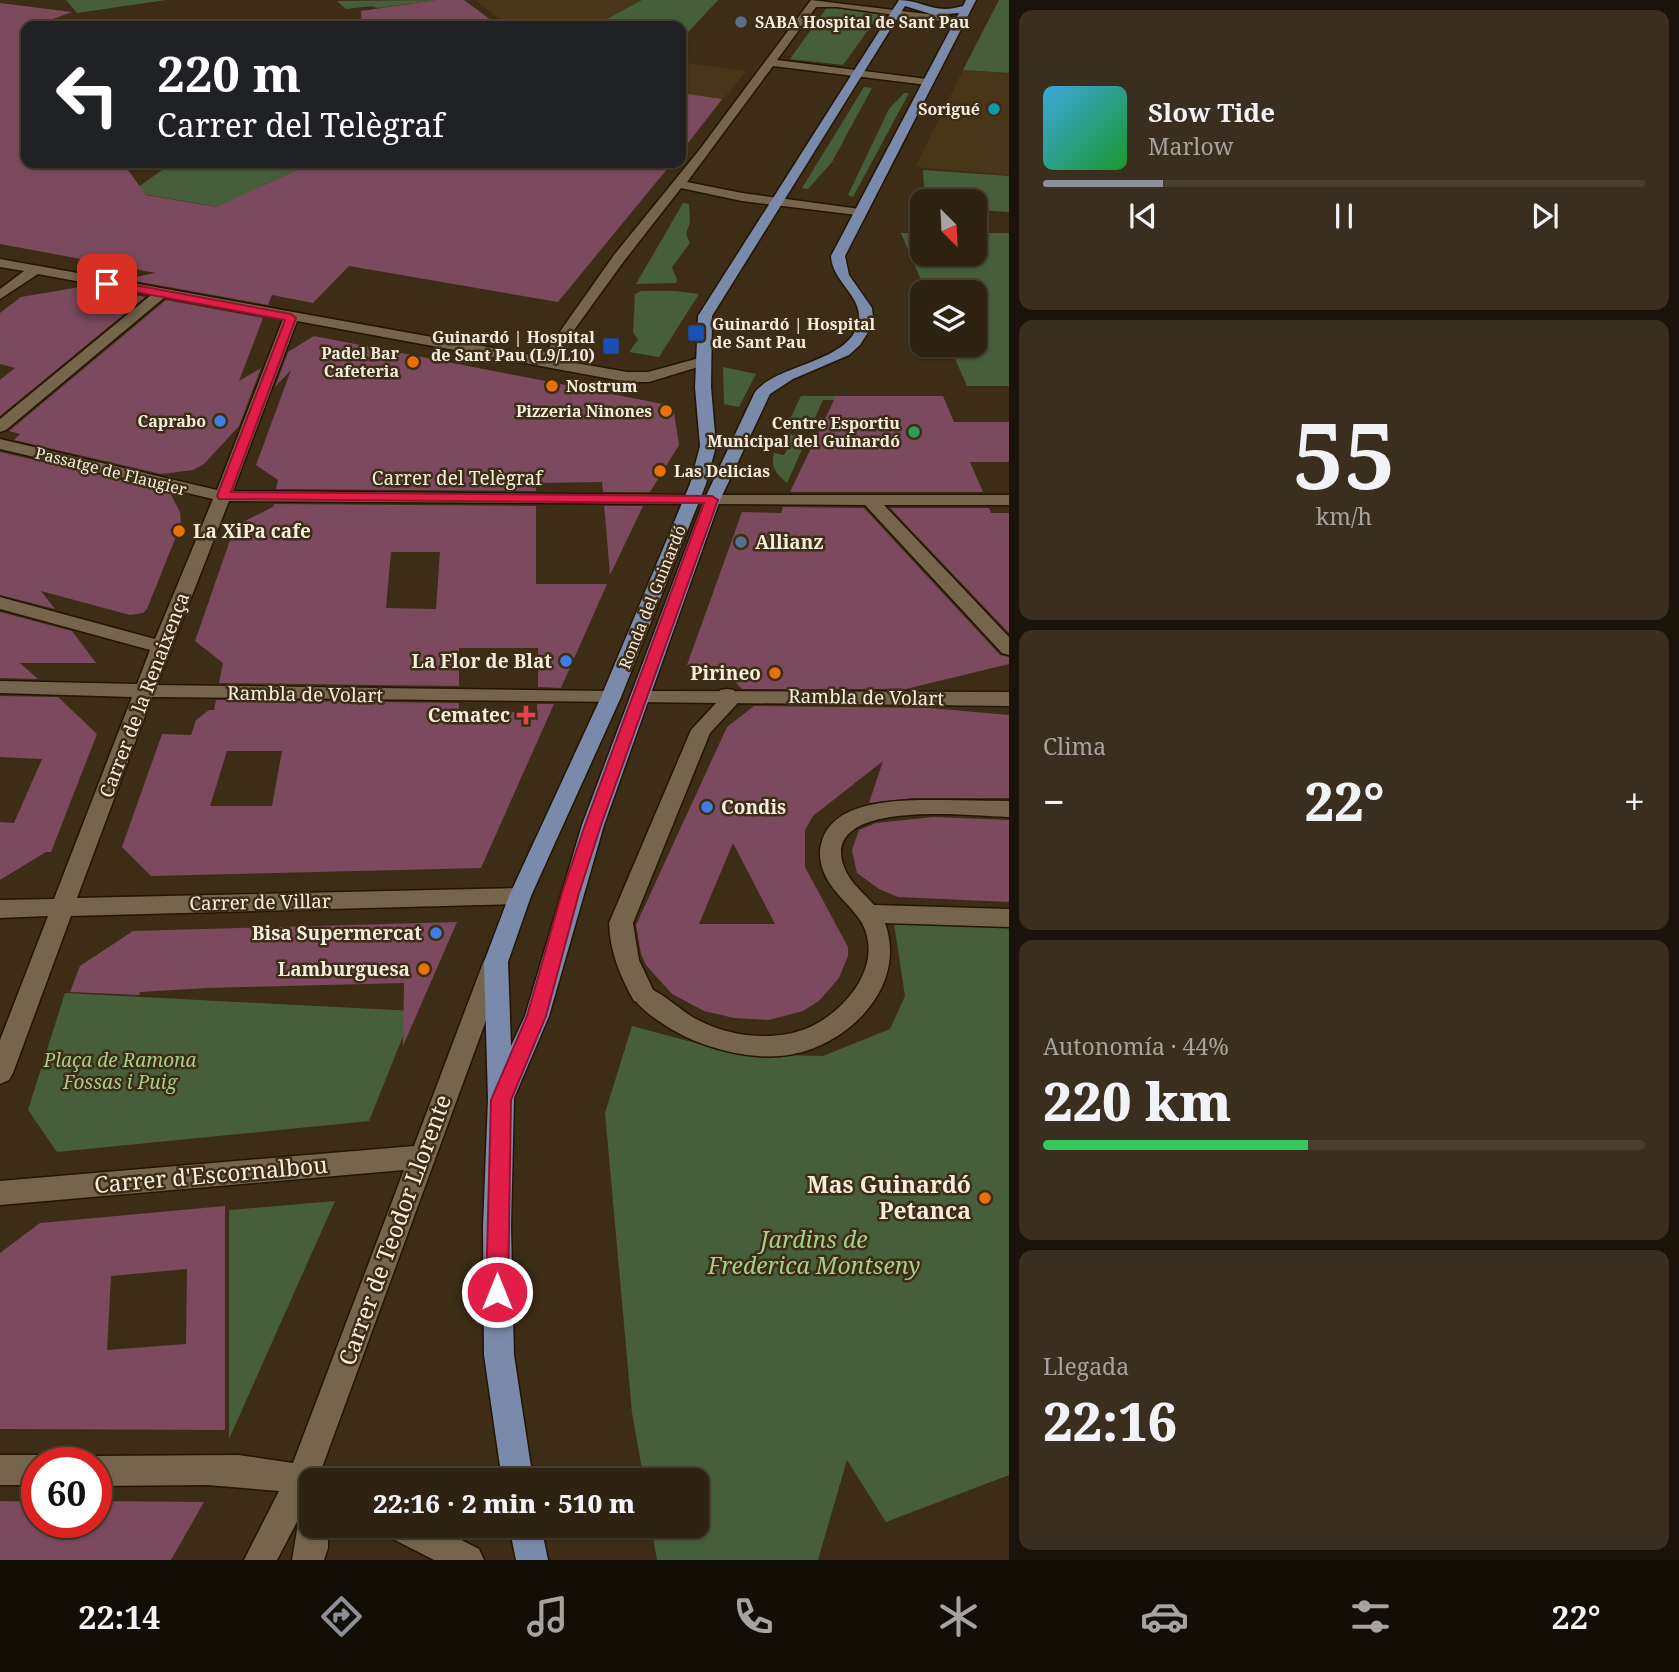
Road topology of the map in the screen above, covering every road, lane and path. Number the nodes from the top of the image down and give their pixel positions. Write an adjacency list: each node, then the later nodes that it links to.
1 (814, 2): 2 (street); 5 (street)
2 (901, 4): 3 (main road); 4 (street); 6 (main road, Ronda del Guinardó)
3 (969, 4): 4 (main road, Ronda del Guinardó)
4 (960, 21): 7 (main road, Ronda del Guinardó)
5 (770, 62): 6 (street); 8 (street)
6 (859, 74): 7 (street); 9 (main road, Ronda del Guinardó)
7 (927, 82): 10 (main road, Ronda del Guinardó)
8 (679, 184): 9 (street); 16 (street)
9 (778, 201): 10 (street); 17 (main road, Ronda del Guinardó)
10 (860, 214): 22 (main road, Ronda del Guinardó)
11 (0, 263): 12 (street)
12 (35, 270): 13 (street); 14 (street)
13 (160, 294): 15 (street); 18 (street)
14 (0, 295)
15 (291, 318): 16 (street); 20 (street, Carrer de la Renaixença)
16 (539, 361): 17 (street)
17 (703, 361): 21 (main road, Ronda del Guinardó)
18 (0, 427)
19 (0, 444): 20 (street, Passatge de Flaugier)
20 (223, 496): 21 (street, Carrer del Telègraf); 26 (street, Carrer de la Renaixença)
21 (691, 500): 22 (main road); 31 (main road, Ronda del Guinardó)
22 (712, 500): 23 (street); 32 (main road, Ronda del Guinardó)
23 (870, 500): 24 (street); 27 (street)
24 (1009, 500)
25 (0, 603): 26 (street)
26 (161, 647): 29 (street, Carrer de la Renaixença)
27 (1009, 649)
28 (0, 687): 29 (street, Rambla de Volart)
29 (144, 690): 31 (street, Rambla de Volart); 36 (street, Carrer de la Renaixença)
30 (727, 695): 32 (street, Rambla de Volart); 33 (street, Rambla de Volart); 38 (street)
31 (611, 697): 32 (main road); 35 (main road, Ronda del Guinardó)
32 (640, 697): 42 (main road, Ronda del Guinardó)
33 (1009, 699)
34 (1009, 809): 38 (street)
35 (520, 896): 36 (street, Carrer de Villar); 40 (main road, Carrer de Teodor Llorente)
36 (62, 907): 37 (street, Carrer de Villar); 41 (street, Carrer de la Renaixença)
37 (0, 909)
38 (869, 914): 39 (street)
39 (1009, 918)
40 (496, 961): 42 (main road, Ronda del Guinardó); 43 (street, Carrer de Teodor Llorente)
41 (0, 1073)
42 (501, 1100): 46 (main road, Ronda del Guinardó)
43 (421, 1157): 44 (street, Carrer d'Escornalbou); 45 (street, Carrer de Teodor Llorente)
44 (0, 1193)
45 (312, 1468)
46 (515, 1468)
47 (0, 1470): 48 (street)
48 (21, 1470)
49 (112, 1471): 50 (street)
50 (299, 1480)
51 (299, 1495): 55 (street, Carrer de Teodor Llorente)
52 (312, 1538): 56 (street)
53 (424, 1538): 57 (street)
54 (527, 1538): 58 (main road)
55 (260, 1560)
56 (308, 1560)
57 (468, 1560)
58 (532, 1560)

